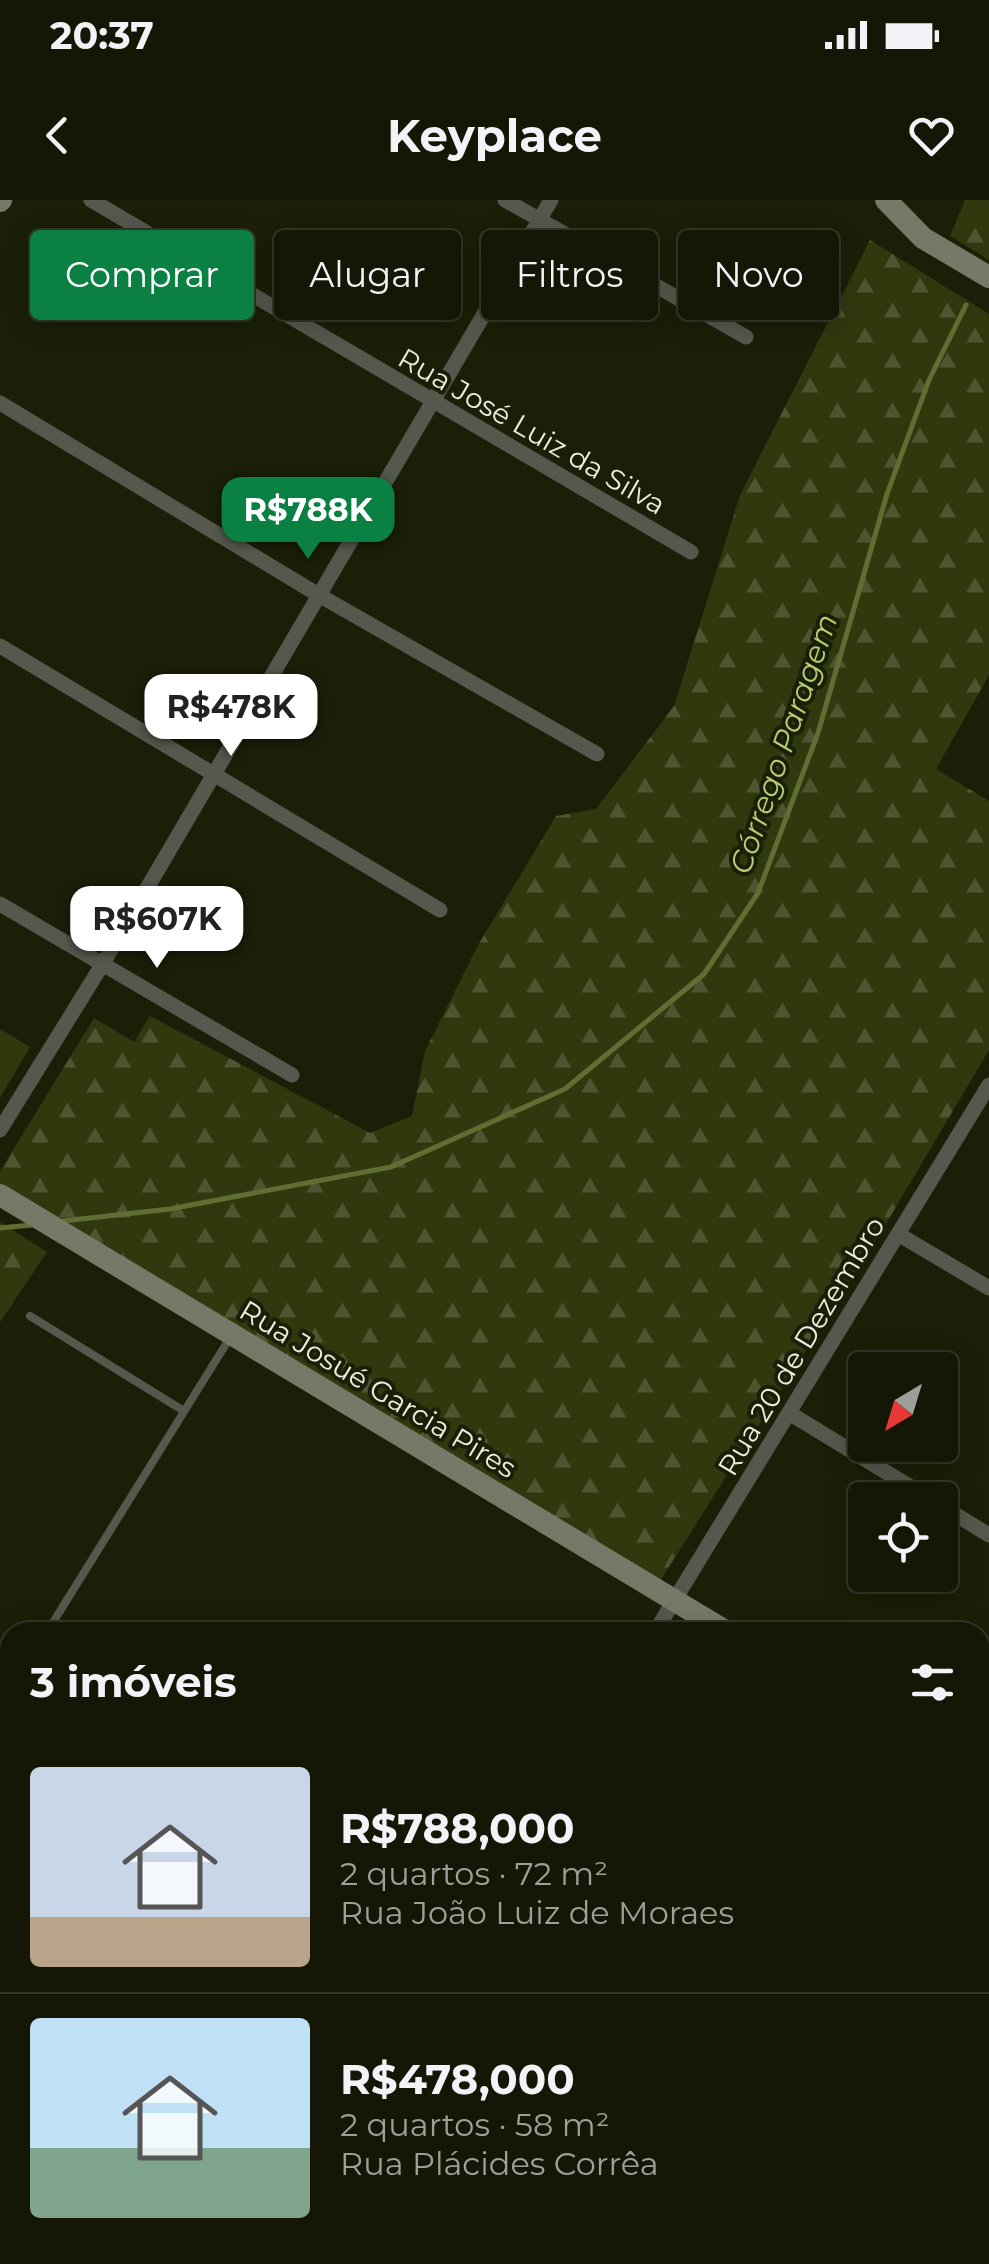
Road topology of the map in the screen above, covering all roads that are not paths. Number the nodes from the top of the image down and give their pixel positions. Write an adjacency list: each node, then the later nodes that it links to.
1 (91, 200): 9 (street, Rua José Luiz da Silva)
2 (505, 200): 5 (street)
3 (551, 200): 5 (street)
4 (886, 200): 6 (street)
5 (539, 221): 7 (street); 9 (street)
6 (989, 277)
7 (746, 337)
8 (0, 403): 11 (street)
9 (431, 403): 10 (street, Rua José Luiz da Silva); 11 (street)
10 (691, 552)
11 (317, 594): 13 (street); 14 (street)
12 (0, 646): 14 (street)
13 (597, 754)
14 (214, 774): 16 (street); 17 (street)
15 (0, 904): 17 (street)
16 (440, 910)
17 (102, 965): 18 (street); 20 (street)
18 (292, 1075)
19 (989, 1086): 22 (street, Rua 20 de Dezembro)
20 (0, 1130)
21 (0, 1195): 25 (street, Rua Josué Garcia Pires)
22 (898, 1234): 23 (street); 27 (street, Rua 20 de Dezembro)
23 (989, 1288)
24 (30, 1316): 26 (lane)
25 (230, 1336): 26 (lane); 31 (street, Rua Josué Garcia Pires)
26 (184, 1410): 32 (lane)
27 (789, 1413): 28 (street); 31 (street, Rua 20 de Dezembro)
28 (902, 1482)
29 (958, 1516): 30 (street)
30 (989, 1535)
31 (675, 1600): 33 (street, Rua 20 de Dezembro); 34 (street, Rua Josué Garcia Pires)
32 (53, 1622)
33 (661, 1622)
34 (711, 1622)

